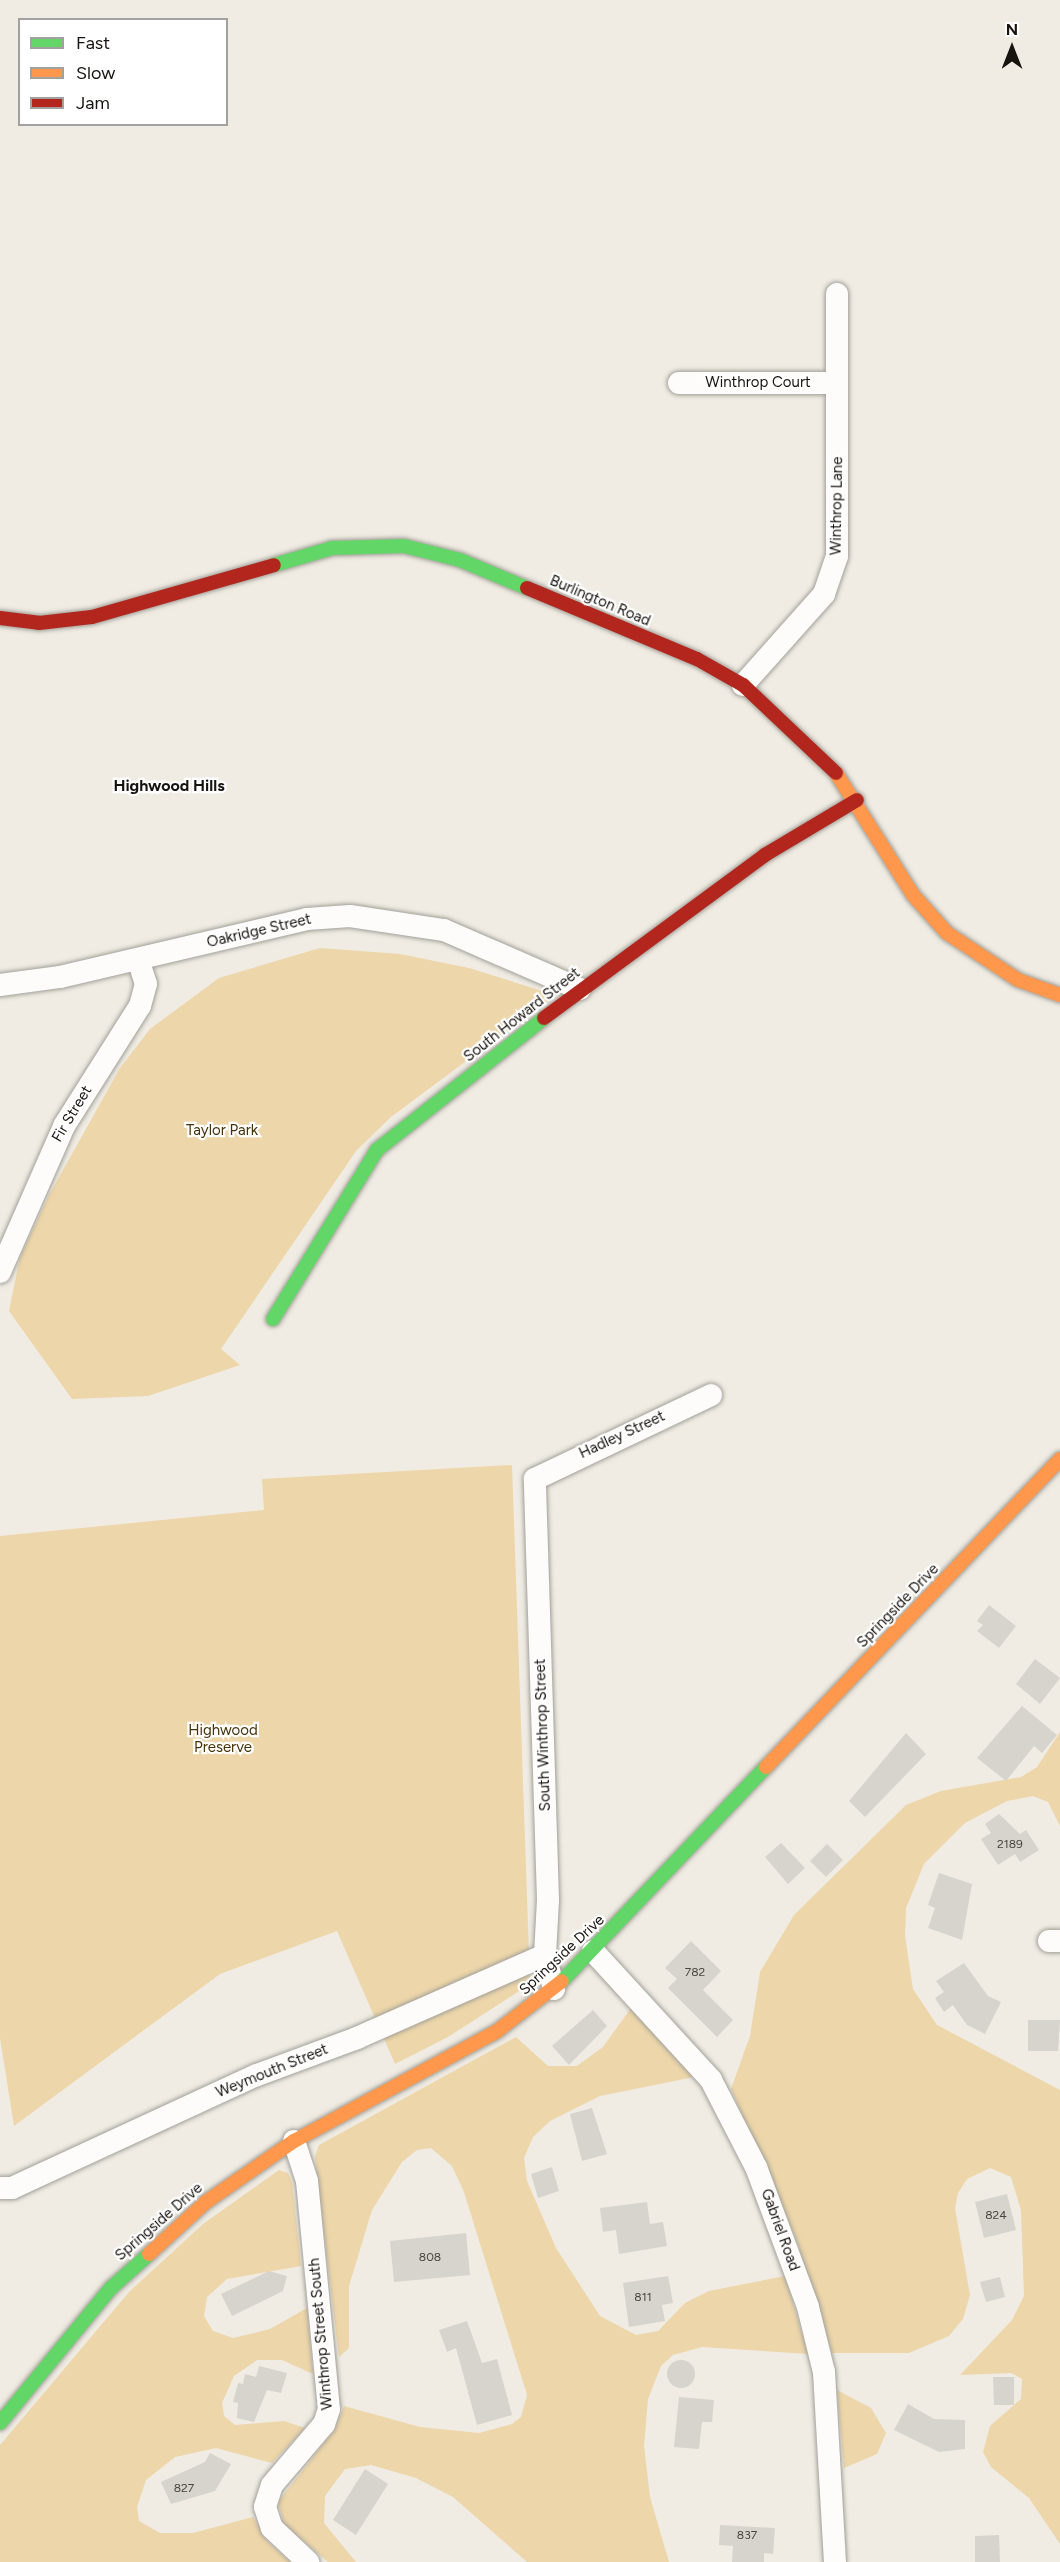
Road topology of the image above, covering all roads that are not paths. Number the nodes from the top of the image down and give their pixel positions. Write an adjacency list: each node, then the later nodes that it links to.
1 (837, 294): 3 (street, Winthrop Lane)
2 (679, 383): 3 (street, Winthrop Court)
3 (837, 383): 5 (street, Winthrop Lane)
4 (0, 618): 5 (street, Burlington Road)
5 (743, 685): 6 (street, Burlington Road)
6 (856, 800): 9 (street, South Howard Street); 10 (street, Burlington Road)
7 (138, 960): 8 (street, Oakridge Street); 9 (street, Oakridge Street); 11 (street, Fir Street)
8 (0, 984)
9 (580, 989): 12 (street, South Howard Street)
10 (1060, 995)
11 (0, 1272)
12 (273, 1319)
13 (711, 1395): 15 (street, Hadley Street)
14 (1060, 1459): 16 (street, Springside Drive)
15 (535, 1479): 17 (street, South Winthrop Street)
16 (593, 1951): 18 (street, Springside Drive); 23 (street, Gabriel Road)
17 (545, 1955): 18 (street, South Winthrop Street); 20 (street, Weymouth Street)
18 (554, 1989): 19 (street, Springside Drive)
19 (294, 2141): 21 (street, Springside Drive); 22 (street, Winthrop Street South)
20 (0, 2188)
21 (0, 2423)
22 (308, 2562)
23 (835, 2562)

